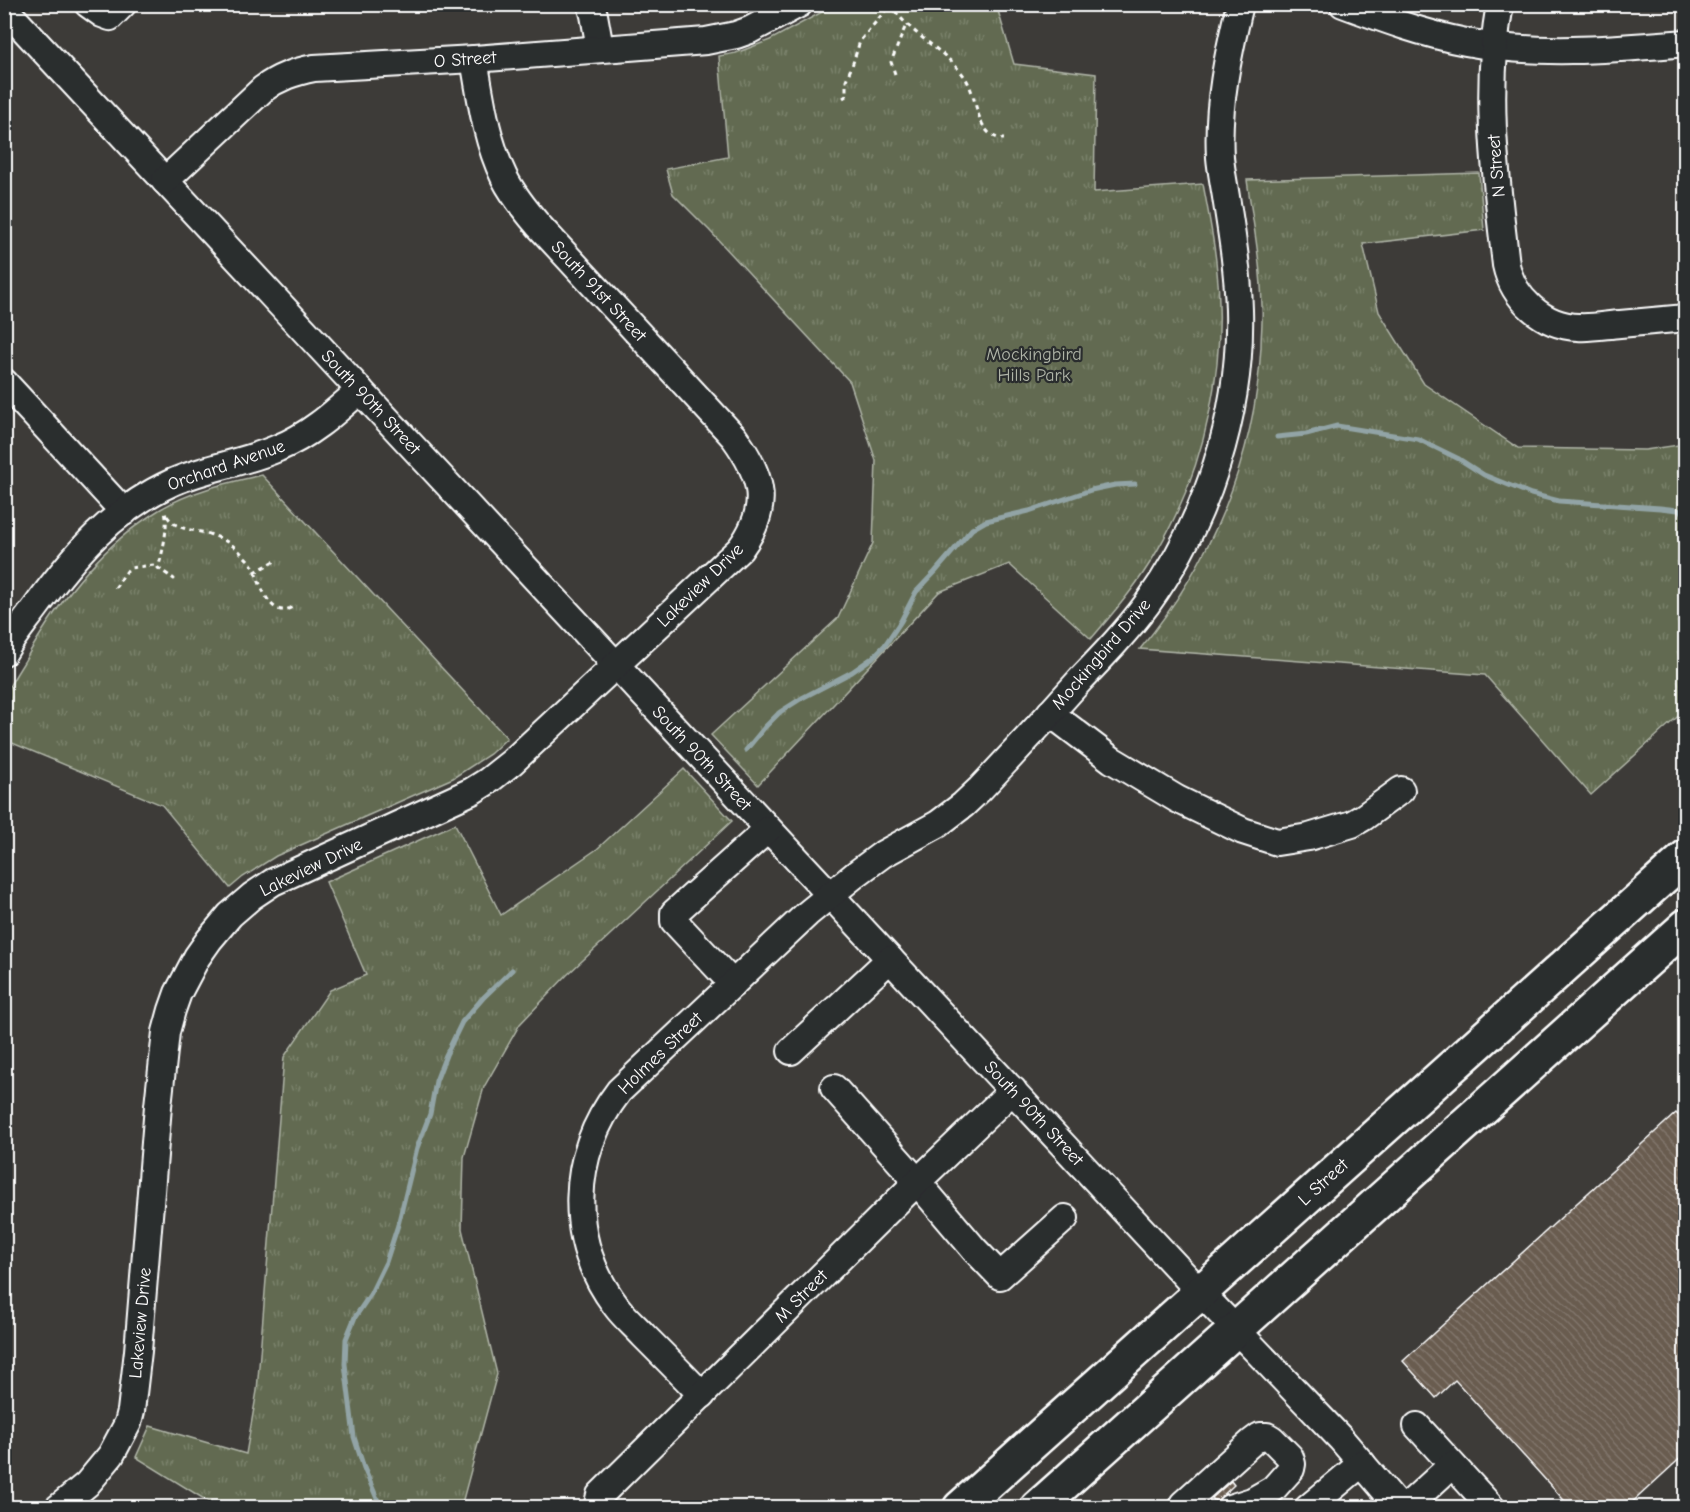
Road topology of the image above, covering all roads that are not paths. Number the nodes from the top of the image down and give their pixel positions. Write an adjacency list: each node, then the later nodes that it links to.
1 (88, 4): 2 (street)
2 (123, 4)
3 (591, 4): 11 (street)
4 (799, 4): 11 (street, O Street)
5 (1240, 4): 21 (street, Mockingbird Drive)
6 (1343, 4): 10 (street)
7 (1500, 4): 10 (street, N Street)
8 (4, 8): 13 (street, South 90th Street)
9 (1686, 43): 10 (street)
10 (1495, 46): 14 (street, N Street)
11 (600, 48): 12 (street, O Street)
12 (474, 58): 13 (street, O Street); 17 (street, South 91st Street)
13 (165, 181): 16 (street, South 90th Street)
14 (1686, 318)
15 (4, 382): 18 (street)
16 (360, 390): 18 (street, Orchard Avenue); 20 (street, South 90th Street)
17 (760, 503): 20 (street, Lakeview Drive)
18 (124, 512): 19 (street, Orchard Avenue)
19 (4, 652)
20 (616, 666): 23 (street, South 90th Street); 40 (street, Lakeview Drive)
21 (1050, 713): 22 (street); 25 (street, Mockingbird Drive)
22 (1401, 790)
23 (768, 829): 25 (street, South 90th Street); 28 (street)
24 (1686, 857): 34 (main road, L Street)
25 (830, 895): 27 (street, South 90th Street); 28 (street, Holmes Street)
26 (1686, 926): 35 (main road)
27 (890, 959): 29 (street); 31 (street, South 90th Street)
28 (733, 984): 36 (street, Holmes Street)
29 (792, 1051)
30 (834, 1088): 32 (street)
31 (1013, 1090): 32 (street, M Street); 34 (street, South 90th Street)
32 (918, 1181): 33 (street); 36 (street, M Street)
33 (1065, 1218)
34 (1200, 1293): 35 (street, South 90th Street); 42 (main road, L Street)
35 (1236, 1329): 38 (street, South 90th Street); 43 (main road)
36 (702, 1395): 41 (street, M Street)
37 (1417, 1426): 39 (street)
38 (1362, 1463): 46 (street); 47 (street, South 90th Street)
39 (1452, 1465): 48 (street); 49 (street)
40 (58, 1508)
41 (597, 1508)
42 (960, 1508)
43 (1037, 1508)
44 (1181, 1508): 45 (street)
45 (1230, 1508)
46 (1308, 1508)
47 (1400, 1508)
48 (1405, 1508)
49 (1492, 1508)

